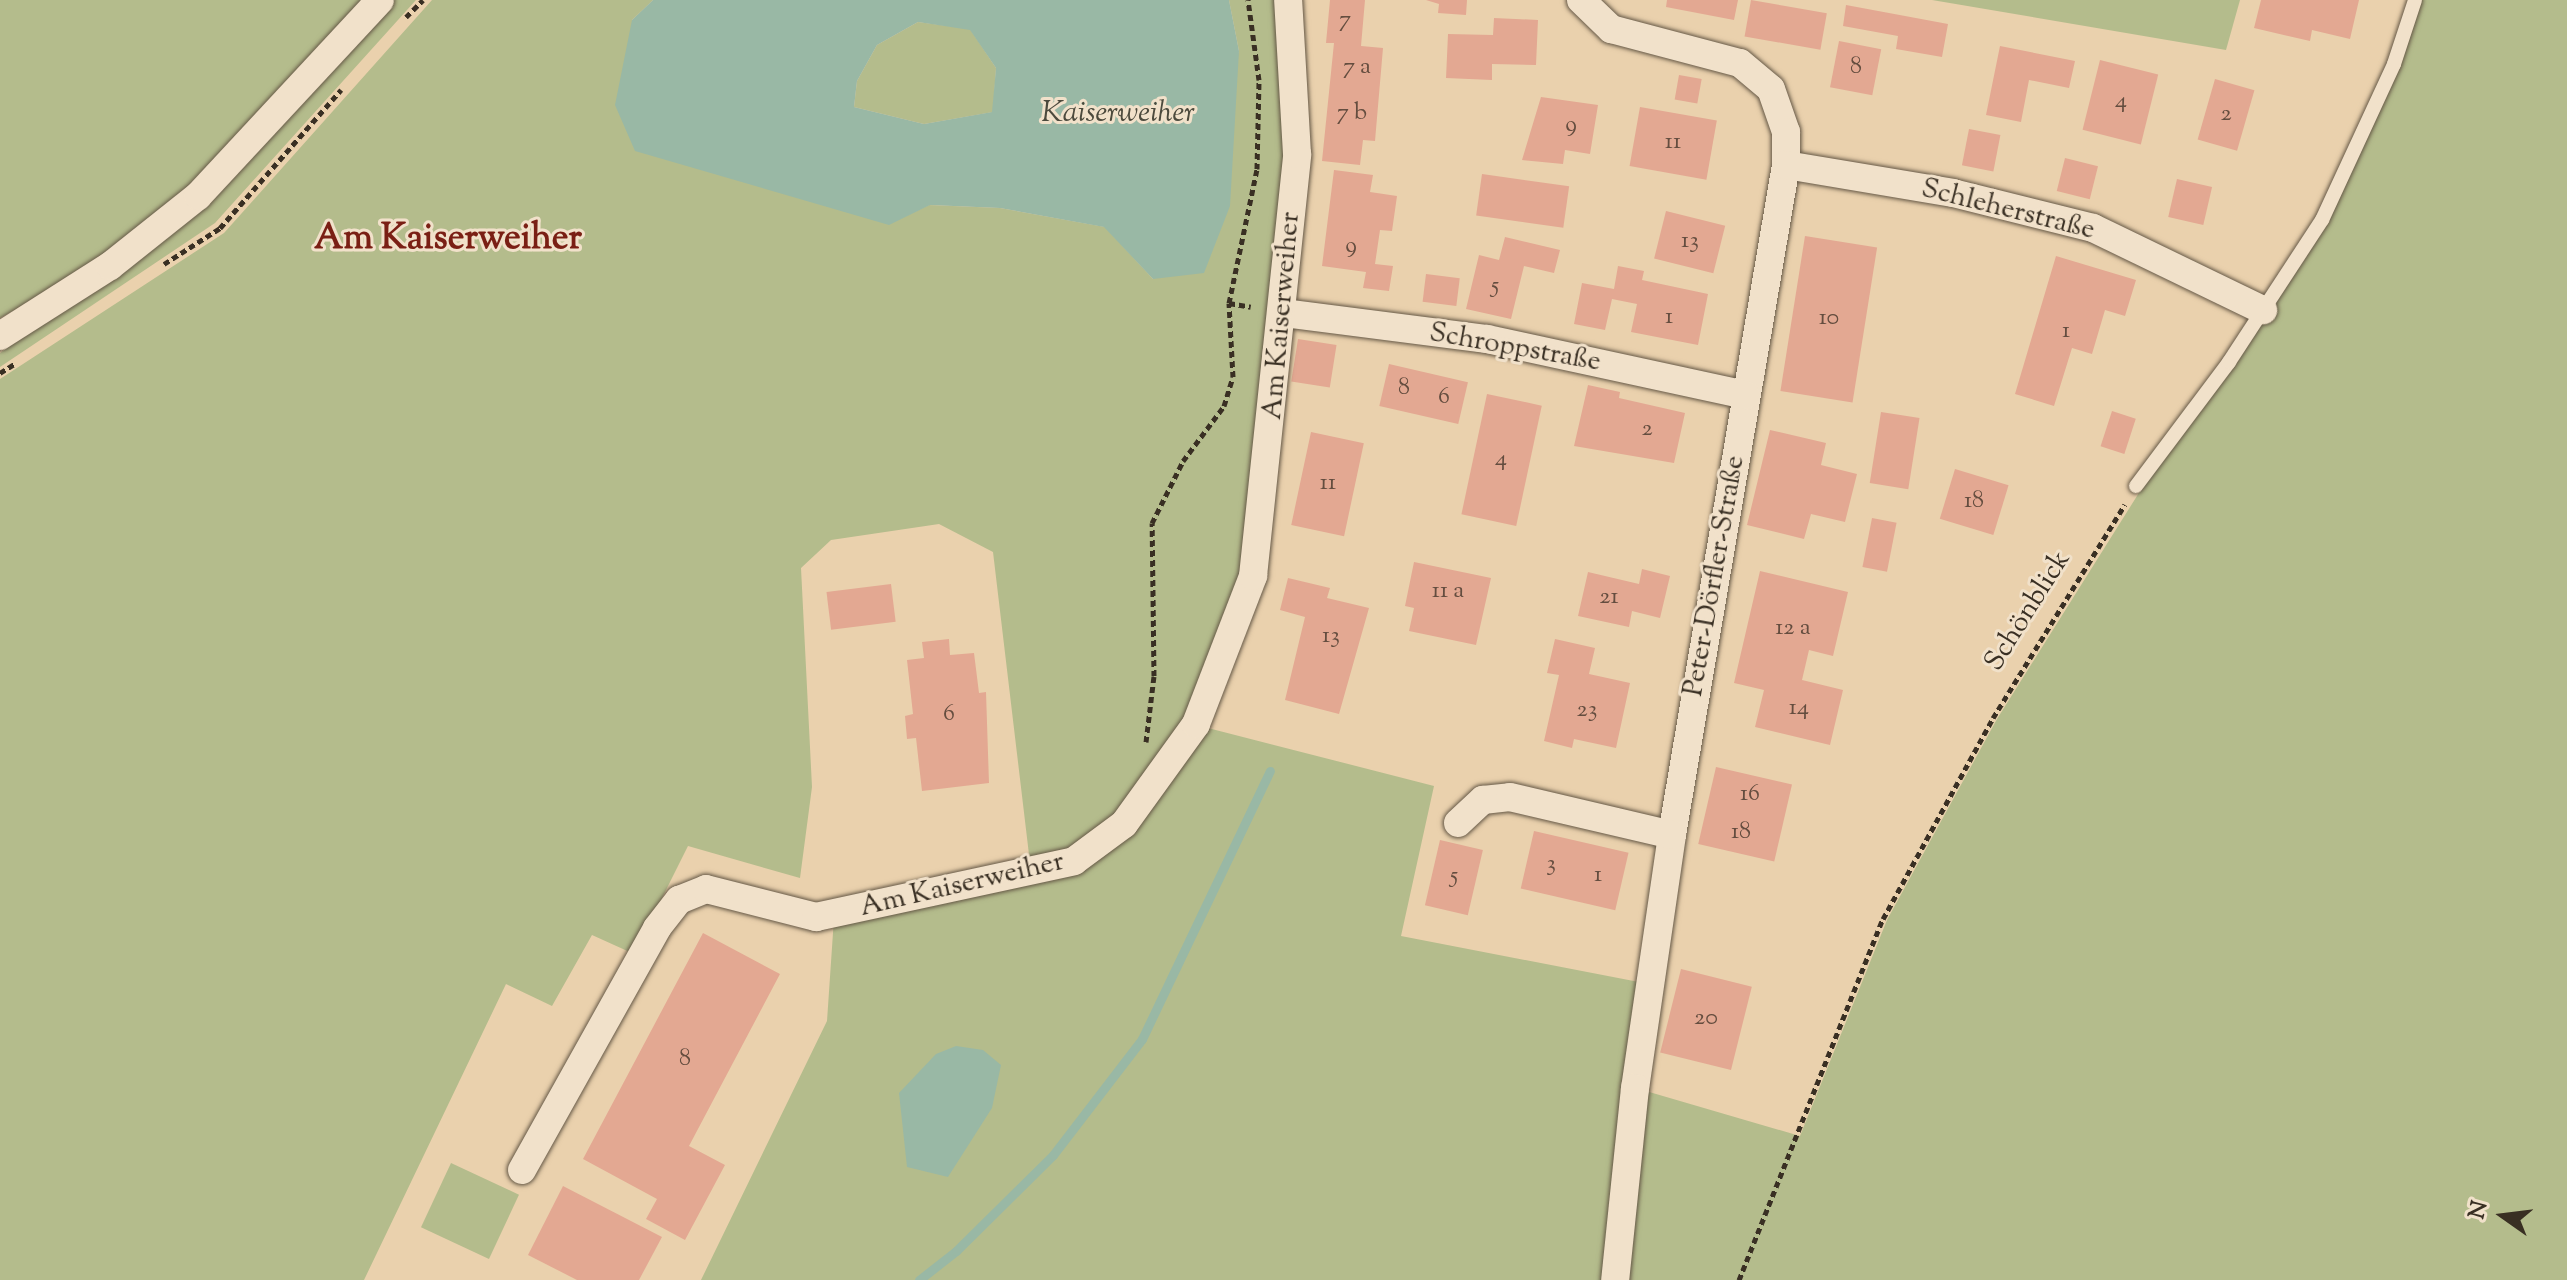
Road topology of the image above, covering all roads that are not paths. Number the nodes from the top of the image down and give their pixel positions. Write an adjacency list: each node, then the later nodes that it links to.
1 (380, 0): 8 (street)
2 (1288, 0): 7 (street, Am Kaiserweiher)
3 (1581, 0): 5 (street, Peter-Dörfler-Straße)
4 (2415, 0): 6 (lane)
5 (1786, 165): 6 (street, Schleherstraße); 9 (street, Peter-Dörfler-Straße)
6 (2263, 310): 10 (lane)
7 (1283, 313): 9 (street, Schroppstraße); 13 (street, Am Kaiserweiher)
8 (0, 336)
9 (1746, 395): 12 (street, Peter-Dörfler-Straße)
10 (2136, 486)
11 (1458, 823): 12 (street)
12 (1672, 835): 14 (street, Peter-Dörfler-Straße)
13 (522, 1170)
14 (1615, 1280)

